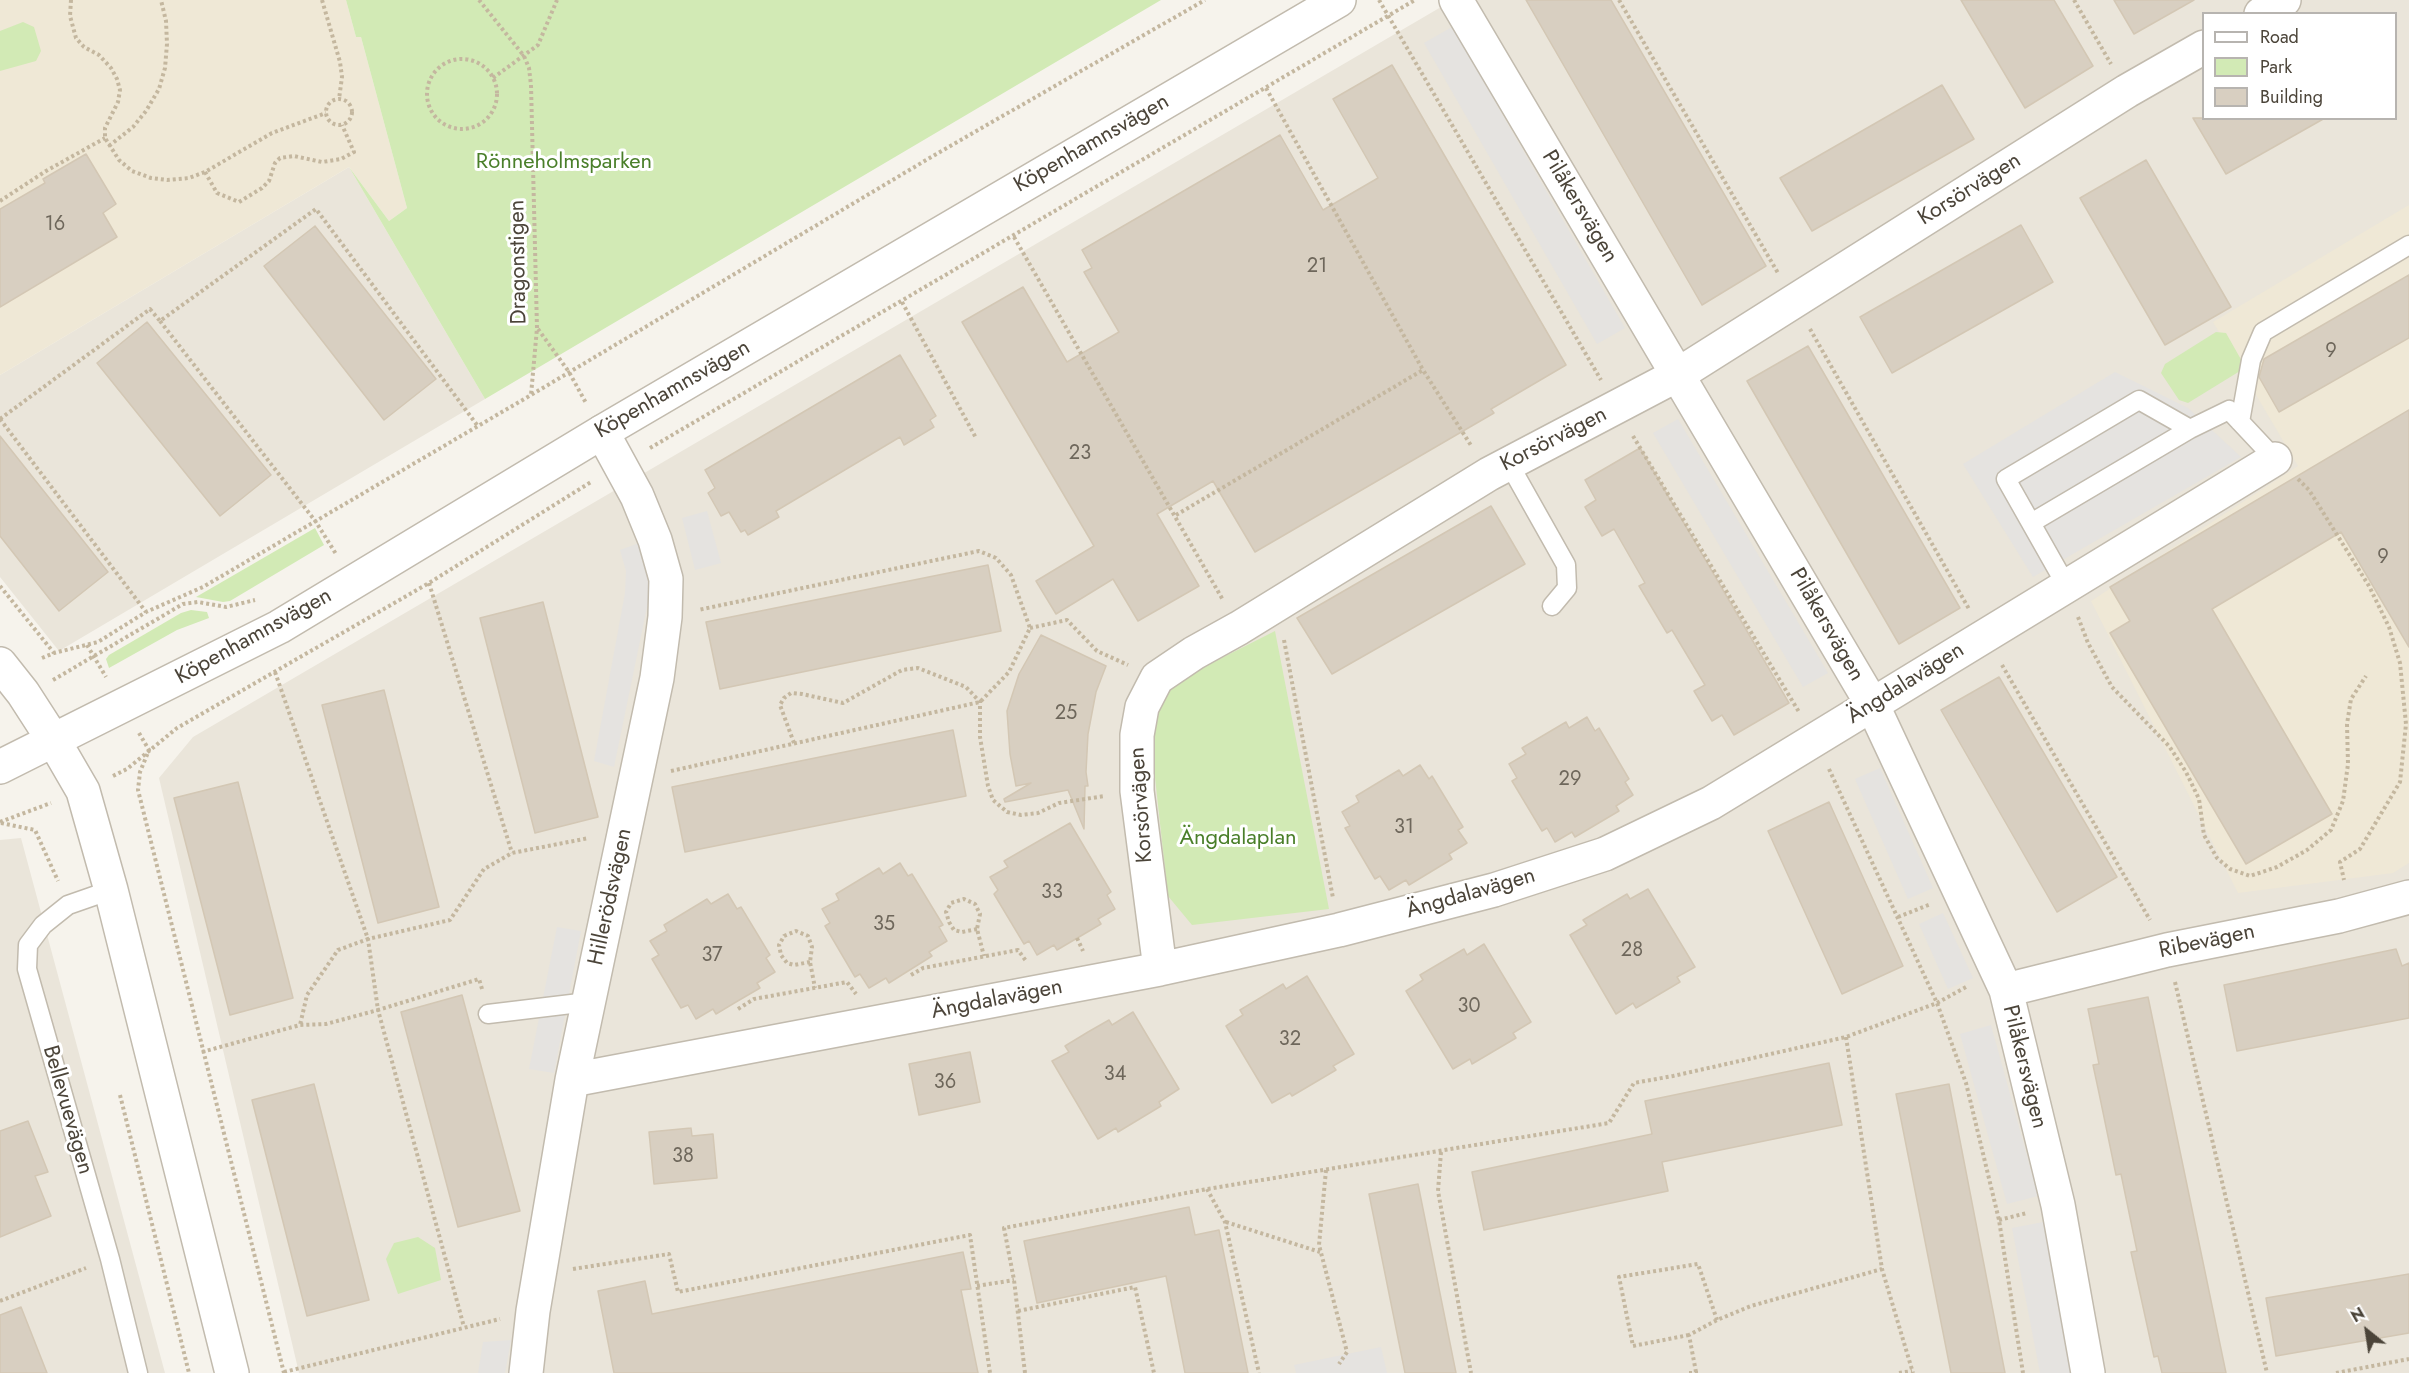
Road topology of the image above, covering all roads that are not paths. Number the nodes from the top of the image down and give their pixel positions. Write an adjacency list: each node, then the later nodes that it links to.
1 (1339, 0): 10 (street, Köpenhamnsvägen)
2 (1456, 0): 7 (street, Pilåkersvägen)
3 (2284, 0): 4 (street)
4 (2264, 12)
5 (2202, 48): 7 (street, Korsörvägen)
6 (2409, 245): 8 (lane)
7 (1679, 374): 12 (street, Korsörvägen); 17 (street, Pilåkersvägen)
8 (2240, 422): 9 (lane); 11 (lane)
9 (2190, 429): 13 (lane); 13 (lane)
10 (602, 432): 18 (street, Köpenhamnsvägen); 24 (street, Hillerödsvägen)
11 (2275, 459): 14 (street, Ängdalavägen)
12 (1498, 468): 15 (lane); 22 (street, Korsörvägen)
13 (2031, 523): 14 (lane)
14 (2066, 585): 17 (street, Ängdalavägen)
15 (1552, 606)
16 (0, 664): 18 (street)
17 (1872, 704): 22 (street, Ängdalavägen); 23 (street, Pilåkersvägen)
18 (54, 741): 19 (street, Köpenhamnsvägen); 20 (street)
19 (0, 767)
20 (111, 890): 27 (lane, Bellevuevägen); 28 (street)
21 (2409, 897): 23 (street, Ribevägen)
22 (1160, 969): 26 (street, Ängdalavägen)
23 (2001, 981): 30 (street, Pilåkersvägen)
24 (588, 1002): 25 (lane); 26 (street, Hillerödsvägen)
25 (488, 1014)
26 (572, 1080): 29 (street, Hillerödsvägen)
27 (138, 1373)
28 (232, 1373)
29 (526, 1373)
30 (2088, 1373)

